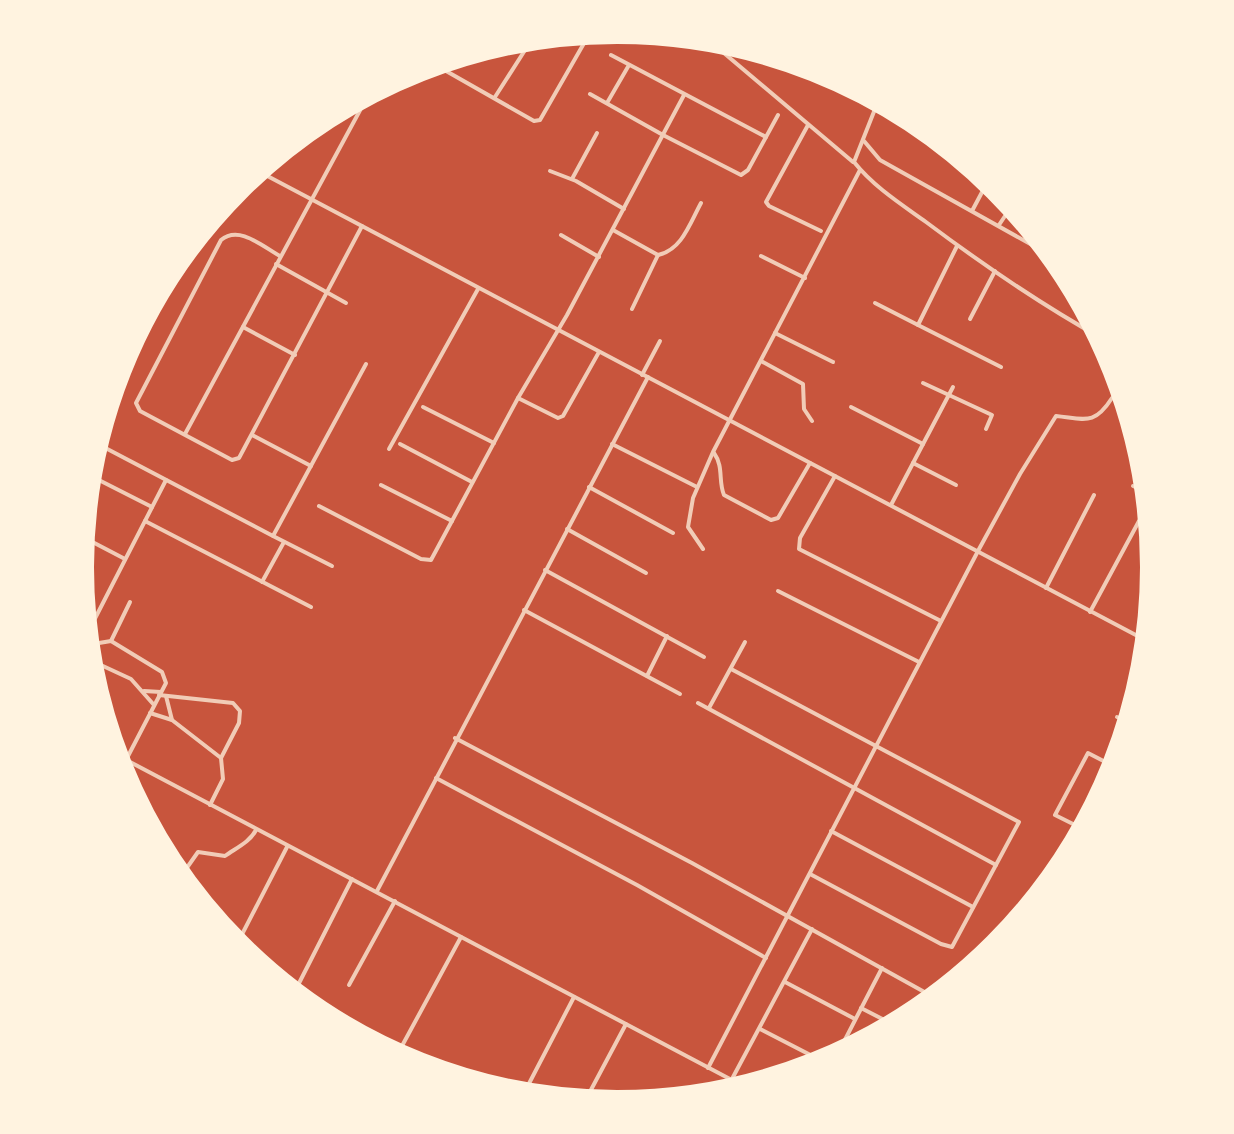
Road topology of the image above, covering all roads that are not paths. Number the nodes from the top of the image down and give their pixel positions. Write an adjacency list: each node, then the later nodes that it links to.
1 (584, 43): 9 (street)
2 (525, 50): 9 (street)
3 (724, 53): 14 (street)
4 (611, 55): 5 (street)
5 (629, 65): 8 (street); 10 (street)
6 (446, 71): 9 (street)
7 (590, 94): 10 (street)
8 (684, 95): 16 (street); 17 (street)
9 (495, 97)
10 (607, 103): 16 (street)
11 (361, 109): 25 (street)
12 (875, 109): 18 (street)
13 (778, 115): 17 (street)
14 (808, 125): 19 (street); 33 (street)
15 (597, 133): 23 (street)
16 (663, 135): 17 (street); 27 (street)
17 (766, 137)
18 (863, 140): 19 (street); 28 (street)
19 (854, 162): 20 (street)
20 (860, 170): 36 (street); 43 (street)
21 (550, 171): 23 (street)
22 (267, 176): 25 (street)
23 (572, 179): 27 (street)
24 (983, 191): 28 (street)
25 (313, 200): 31 (street); 38 (street)
26 (701, 203): 37 (street)
27 (624, 209): 32 (street)
28 (972, 211): 30 (street)
29 (1006, 214): 30 (street)
30 (998, 225): 35 (street)
31 (362, 226): 44 (street); 45 (street)
32 (613, 230): 37 (street); 40 (street)
33 (821, 231)
34 (561, 235): 40 (street)
35 (1032, 244)
36 (957, 246): 42 (street); 50 (street)
37 (658, 255): 48 (street)
38 (280, 256): 41 (street); 73 (street)
39 (761, 256): 43 (street)
40 (599, 257): 53 (street)
41 (276, 264): 45 (street); 51 (street)
42 (995, 271): 49 (street); 52 (street)
43 (805, 278): 54 (street)
44 (478, 289): 53 (street); 80 (street)
45 (328, 293): 46 (street); 57 (street)
46 (346, 303)
47 (875, 303): 50 (street)
48 (632, 309)
49 (970, 319)
50 (918, 325): 61 (street)
51 (243, 327): 57 (street); 73 (street)
52 (1084, 327)
53 (559, 329): 56 (street); 66 (street)
54 (775, 333): 58 (street); 59 (street)
55 (660, 341): 62 (street)
56 (599, 352): 62 (street); 66 (street)
57 (295, 355): 74 (street)
58 (761, 361): 70 (street); 71 (street)
59 (833, 362)
60 (366, 364): 84 (street)
61 (1001, 367)
62 (645, 376): 70 (street); 77 (street)
63 (923, 383): 65 (street)
64 (953, 387): 65 (street)
65 (949, 395): 72 (street); 78 (street)
66 (518, 398): 75 (street)
67 (1112, 398): 108 (street)
68 (423, 407): 75 (street)
69 (851, 407): 78 (street)
70 (730, 420): 81 (street); 82 (street)
71 (812, 421)
72 (986, 429)
73 (185, 434): 74 (street)
74 (252, 435): 84 (street)
75 (494, 443): 88 (street)
76 (400, 444): 88 (street)
77 (612, 444): 92 (street); 93 (street)
78 (923, 444): 83 (street)
79 (106, 448): 87 (street)
80 (389, 449)
81 (713, 452): 82 (street); 93 (street)
82 (810, 463): 85 (street)
83 (913, 463): 90 (street); 96 (street)
84 (311, 466): 104 (street)
85 (835, 476): 96 (street); 121 (street)
86 (99, 480): 98 (street)
87 (166, 480): 98 (street); 104 (street)
88 (473, 482): 100 (street)
89 (381, 485): 100 (street)
90 (956, 485)
91 (1133, 486): 94 (street)
92 (589, 487): 102 (street); 103 (street)
93 (697, 487): 107 (street)
94 (1136, 487)
95 (1094, 495): 114 (street)
96 (891, 505): 108 (street)
97 (319, 506): 100 (street)
98 (152, 507): 99 (street)
99 (145, 521): 109 (street); 113 (street)
100 (452, 521)
101 (1139, 521): 119 (street)
102 (567, 529): 111 (street); 112 (street)
103 (673, 533)
104 (273, 536): 106 (street)
105 (93, 542): 109 (street)
106 (284, 542): 110 (street); 113 (street)
107 (703, 549)
108 (978, 551): 114 (street); 121 (street)
109 (126, 559): 120 (street)
110 (332, 566)
111 (545, 570): 118 (street); 122 (street)
112 (646, 573)
113 (262, 582): 117 (street)
114 (1046, 588): 119 (street)
115 (778, 591): 128 (street)
116 (130, 602): 124 (street)
117 (311, 607)
118 (524, 610): 131 (street); 141 (street)
119 (1090, 612): 123 (street)
120 (95, 620)
121 (941, 621): 128 (street)
122 (667, 636): 127 (street); 131 (street)
123 (1138, 636)
124 (111, 641): 126 (street); 133 (street)
125 (745, 642): 130 (street)
126 (98, 646)
127 (704, 657)
128 (919, 662): 142 (street)
129 (102, 668): 132 (street)
130 (731, 669): 138 (street); 142 (street)
131 (647, 676): 134 (street)
132 (144, 691): 133 (street); 137 (street)
133 (160, 694): 135 (street); 137 (street)
134 (680, 694)
135 (166, 696): 140 (street); 144 (street)
136 (698, 703): 138 (street)
137 (154, 705): 139 (street)
138 (709, 708): 148 (street)
139 (150, 713): 140 (street); 143 (street)
140 (172, 720): 144 (street)
141 (455, 738): 147 (street); 161 (street)
142 (875, 744): 148 (street); 154 (street)
143 (128, 757)
144 (221, 758): 149 (street)
145 (130, 762): 149 (street)
146 (1104, 762): 150 (street)
147 (436, 778): 158 (street); 165 (street)
148 (853, 787): 152 (street); 154 (street)
149 (210, 805): 151 (street)
150 (1075, 825)
151 (256, 830): 153 (street); 155 (street)
152 (831, 831): 156 (street); 160 (street)
153 (288, 846): 157 (street); 163 (street)
154 (996, 865): 160 (street)
155 (187, 868)
156 (810, 874): 160 (street); 161 (street)
157 (352, 879): 158 (street); 168 (street)
158 (377, 891): 159 (street)
159 (395, 901): 164 (street); 169 (street)
160 (974, 908)
161 (789, 916): 162 (street); 165 (street)
162 (812, 929): 166 (street); 167 (street)
163 (242, 934)
164 (461, 937): 171 (street); 178 (street)
165 (766, 958): 180 (street)
166 (882, 968): 170 (street); 172 (street)
167 (785, 982): 173 (street); 176 (street)
168 (298, 985)
169 (349, 985)
170 (925, 992)
171 (574, 997): 175 (street); 183 (street)
172 (861, 1008): 173 (street); 174 (street)
173 (855, 1019): 177 (street)
174 (883, 1019)
175 (626, 1024): 180 (street); 184 (street)
176 (760, 1029): 179 (street); 182 (street)
177 (844, 1040)
178 (402, 1046)
179 (810, 1055)
180 (708, 1068): 181 (street)
181 (731, 1079)
182 (733, 1079)
183 (529, 1084)
184 (590, 1091)

